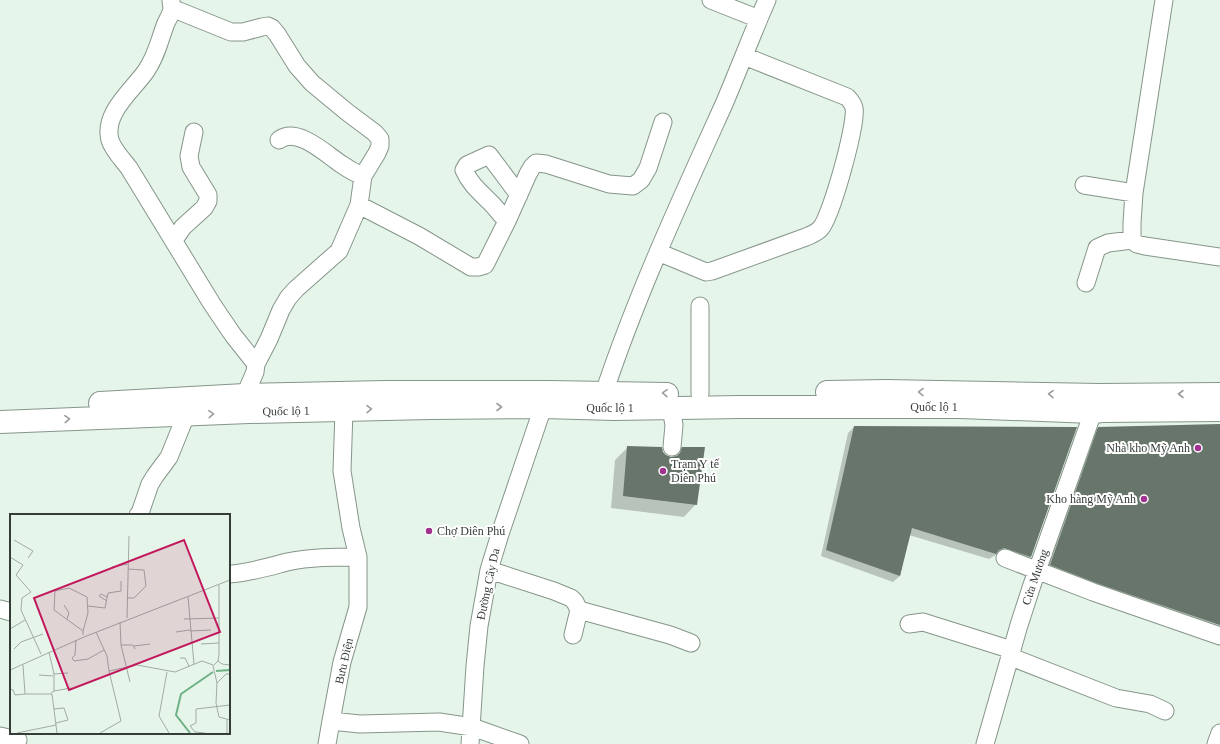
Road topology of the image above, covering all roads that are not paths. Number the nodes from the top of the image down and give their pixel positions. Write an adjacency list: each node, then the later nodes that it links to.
1 (710, 0): 5 (street)
2 (767, 0): 5 (street)
3 (1164, 0): 12 (street)
4 (172, 5): 10 (street); 16 (street)
5 (758, 19): 6 (street)
6 (744, 56): 18 (street); 18 (street)
7 (663, 122): 13 (street)
8 (194, 132): 16 (street)
9 (279, 140): 10 (street)
10 (363, 176): 14 (street)
11 (1084, 185): 12 (street)
12 (1134, 193): 17 (street)
13 (519, 195): 15 (street); 15 (street)
14 (359, 205): 15 (street); 22 (street)
15 (507, 221)
16 (174, 240): 22 (street)
17 (1132, 240): 19 (street); 20 (street)
18 (658, 252): 23 (street)
19 (1220, 257)
20 (1086, 283)
21 (700, 306): 24 (street)
22 (256, 364): 26 (street)
23 (604, 393): 24 (highway, Quốc lộ 1, one-way to 23); 26 (highway, Quốc lộ 1)
24 (700, 394): 25 (highway, Quốc lộ 1, one-way to 24)
25 (1220, 394)
26 (245, 395): 29 (highway, Quốc lộ 1)
27 (543, 407): 28 (highway, Quốc lộ 1); 30 (highway, Quốc lộ 1, one-way to 27); 39 (street, Đường Cây Da)
28 (671, 408): 32 (highway, Quốc lộ 1); 35 (street)
29 (0, 409)
30 (344, 410): 33 (highway, Quốc lộ 1, one-way to 30); 37 (street, Bưu Điện)
31 (1220, 410): 32 (highway, Quốc lộ 1)
32 (1094, 412): 40 (street, Cửa Mương)
33 (186, 415): 34 (highway, Quốc lộ 1, one-way to 33); 36 (street)
34 (0, 422)
35 (672, 447)
36 (139, 514)
37 (358, 557): 41 (street); 51 (street, Bưu Điện)
38 (1005, 558): 40 (street)
39 (489, 570): 43 (street); 54 (street, Đường Cây Da)
40 (1037, 570): 47 (street); 49 (street, Cửa Mương)
41 (230, 574)
42 (0, 609): 44 (street)
43 (579, 610): 46 (street); 48 (street)
44 (10, 612)
45 (909, 624): 49 (street)
46 (573, 635)
47 (1220, 636)
48 (691, 643)
49 (1011, 654): 50 (street); 58 (street, Cửa Mương)
50 (1165, 710)
51 (330, 721): 54 (street); 56 (street, Bưu Điện)
52 (1220, 733): 59 (street)
53 (0, 736): 55 (street)
54 (471, 736): 57 (street)
55 (18, 740)
56 (327, 744)
57 (520, 744)
58 (985, 744)
59 (1216, 744)

